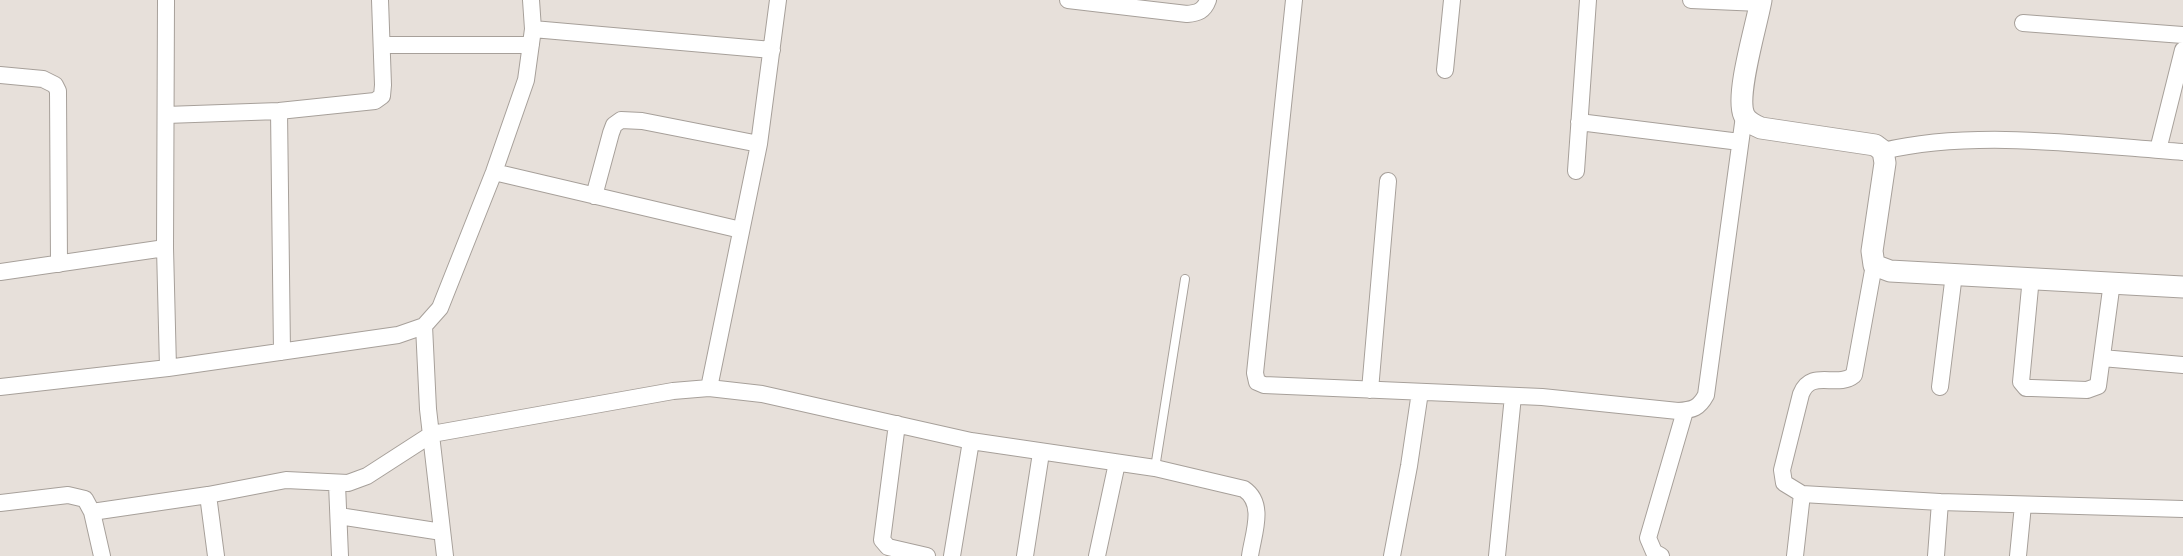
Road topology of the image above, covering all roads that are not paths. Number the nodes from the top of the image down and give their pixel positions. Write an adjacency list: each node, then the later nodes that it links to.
1 (166, 0): 21 (street)
2 (380, 0): 15 (street)
3 (531, 0): 14 (street)
4 (778, 0): 16 (street)
5 (1068, 0): 6 (street)
6 (1208, 0)
7 (1294, 0): 51 (street)
8 (1452, 0): 18 (street)
9 (1588, 0): 23 (street)
10 (1691, 0): 11 (street)
11 (1760, 2): 22 (street)
12 (2023, 23): 13 (street)
13 (2183, 35)
14 (532, 37): 15 (street); 16 (street); 30 (street)
15 (382, 46): 20 (street)
16 (772, 50): 25 (street)
17 (2183, 50): 26 (street)
18 (1445, 70)
19 (0, 75): 35 (street)
20 (279, 111): 21 (street); 44 (street)
21 (166, 115): 34 (street)
22 (1744, 116): 24 (street); 27 (street)
23 (1579, 122): 24 (street); 29 (street)
24 (1740, 142): 54 (street)
25 (759, 144): 32 (street); 33 (street)
26 (2158, 150): 27 (street); 28 (street)
27 (1882, 151): 36 (street)
28 (2183, 152)
29 (1576, 171)
30 (494, 173): 32 (street); 43 (street)
31 (1388, 181): 51 (street)
32 (594, 196): 33 (street)
33 (741, 230): 50 (street)
34 (165, 248): 35 (street); 47 (street)
35 (59, 264): 37 (street)
36 (1874, 265): 38 (street); 62 (street)
37 (0, 272)
38 (1954, 274): 39 (street); 49 (street)
39 (2031, 277): 41 (street); 45 (street)
40 (1185, 279): 60 (lane)
41 (2112, 282): 42 (street); 45 (street)
42 (2183, 287)
43 (424, 326): 44 (street); 56 (street)
44 (282, 352): 47 (street)
45 (2102, 358): 46 (street)
46 (2183, 365)
47 (168, 368): 48 (street)
48 (0, 387)
49 (1940, 387)
50 (709, 388): 55 (street); 56 (street)
51 (1370, 390): 52 (street)
52 (1420, 393): 53 (street); 80 (street)
53 (1513, 396): 54 (street); 81 (street)
54 (1685, 411): 82 (street)
55 (897, 424): 57 (street); 75 (street)
56 (432, 434): 61 (street); 70 (street)
57 (971, 441): 58 (street); 76 (street)
58 (1041, 453): 59 (street); 77 (street)
59 (1117, 463): 60 (street); 78 (street)
60 (1155, 468): 79 (street)
61 (337, 484): 63 (street); 69 (street)
62 (1802, 494): 64 (street); 83 (street)
63 (208, 495): 68 (street); 72 (street)
64 (1940, 502): 66 (street); 84 (street)
65 (0, 503): 68 (street)
66 (2023, 505): 67 (street); 85 (street)
67 (2183, 509)
68 (92, 512): 71 (street)
69 (339, 516): 70 (street); 73 (street)
70 (442, 532): 74 (street)
71 (102, 556)
72 (216, 556)
73 (340, 556)
74 (445, 556)
75 (927, 556)
76 (952, 556)
77 (1025, 556)
78 (1097, 556)
79 (1250, 556)
80 (1392, 556)
81 (1497, 556)
82 (1661, 556)
83 (1796, 556)
84 (1936, 556)
85 (2018, 556)

